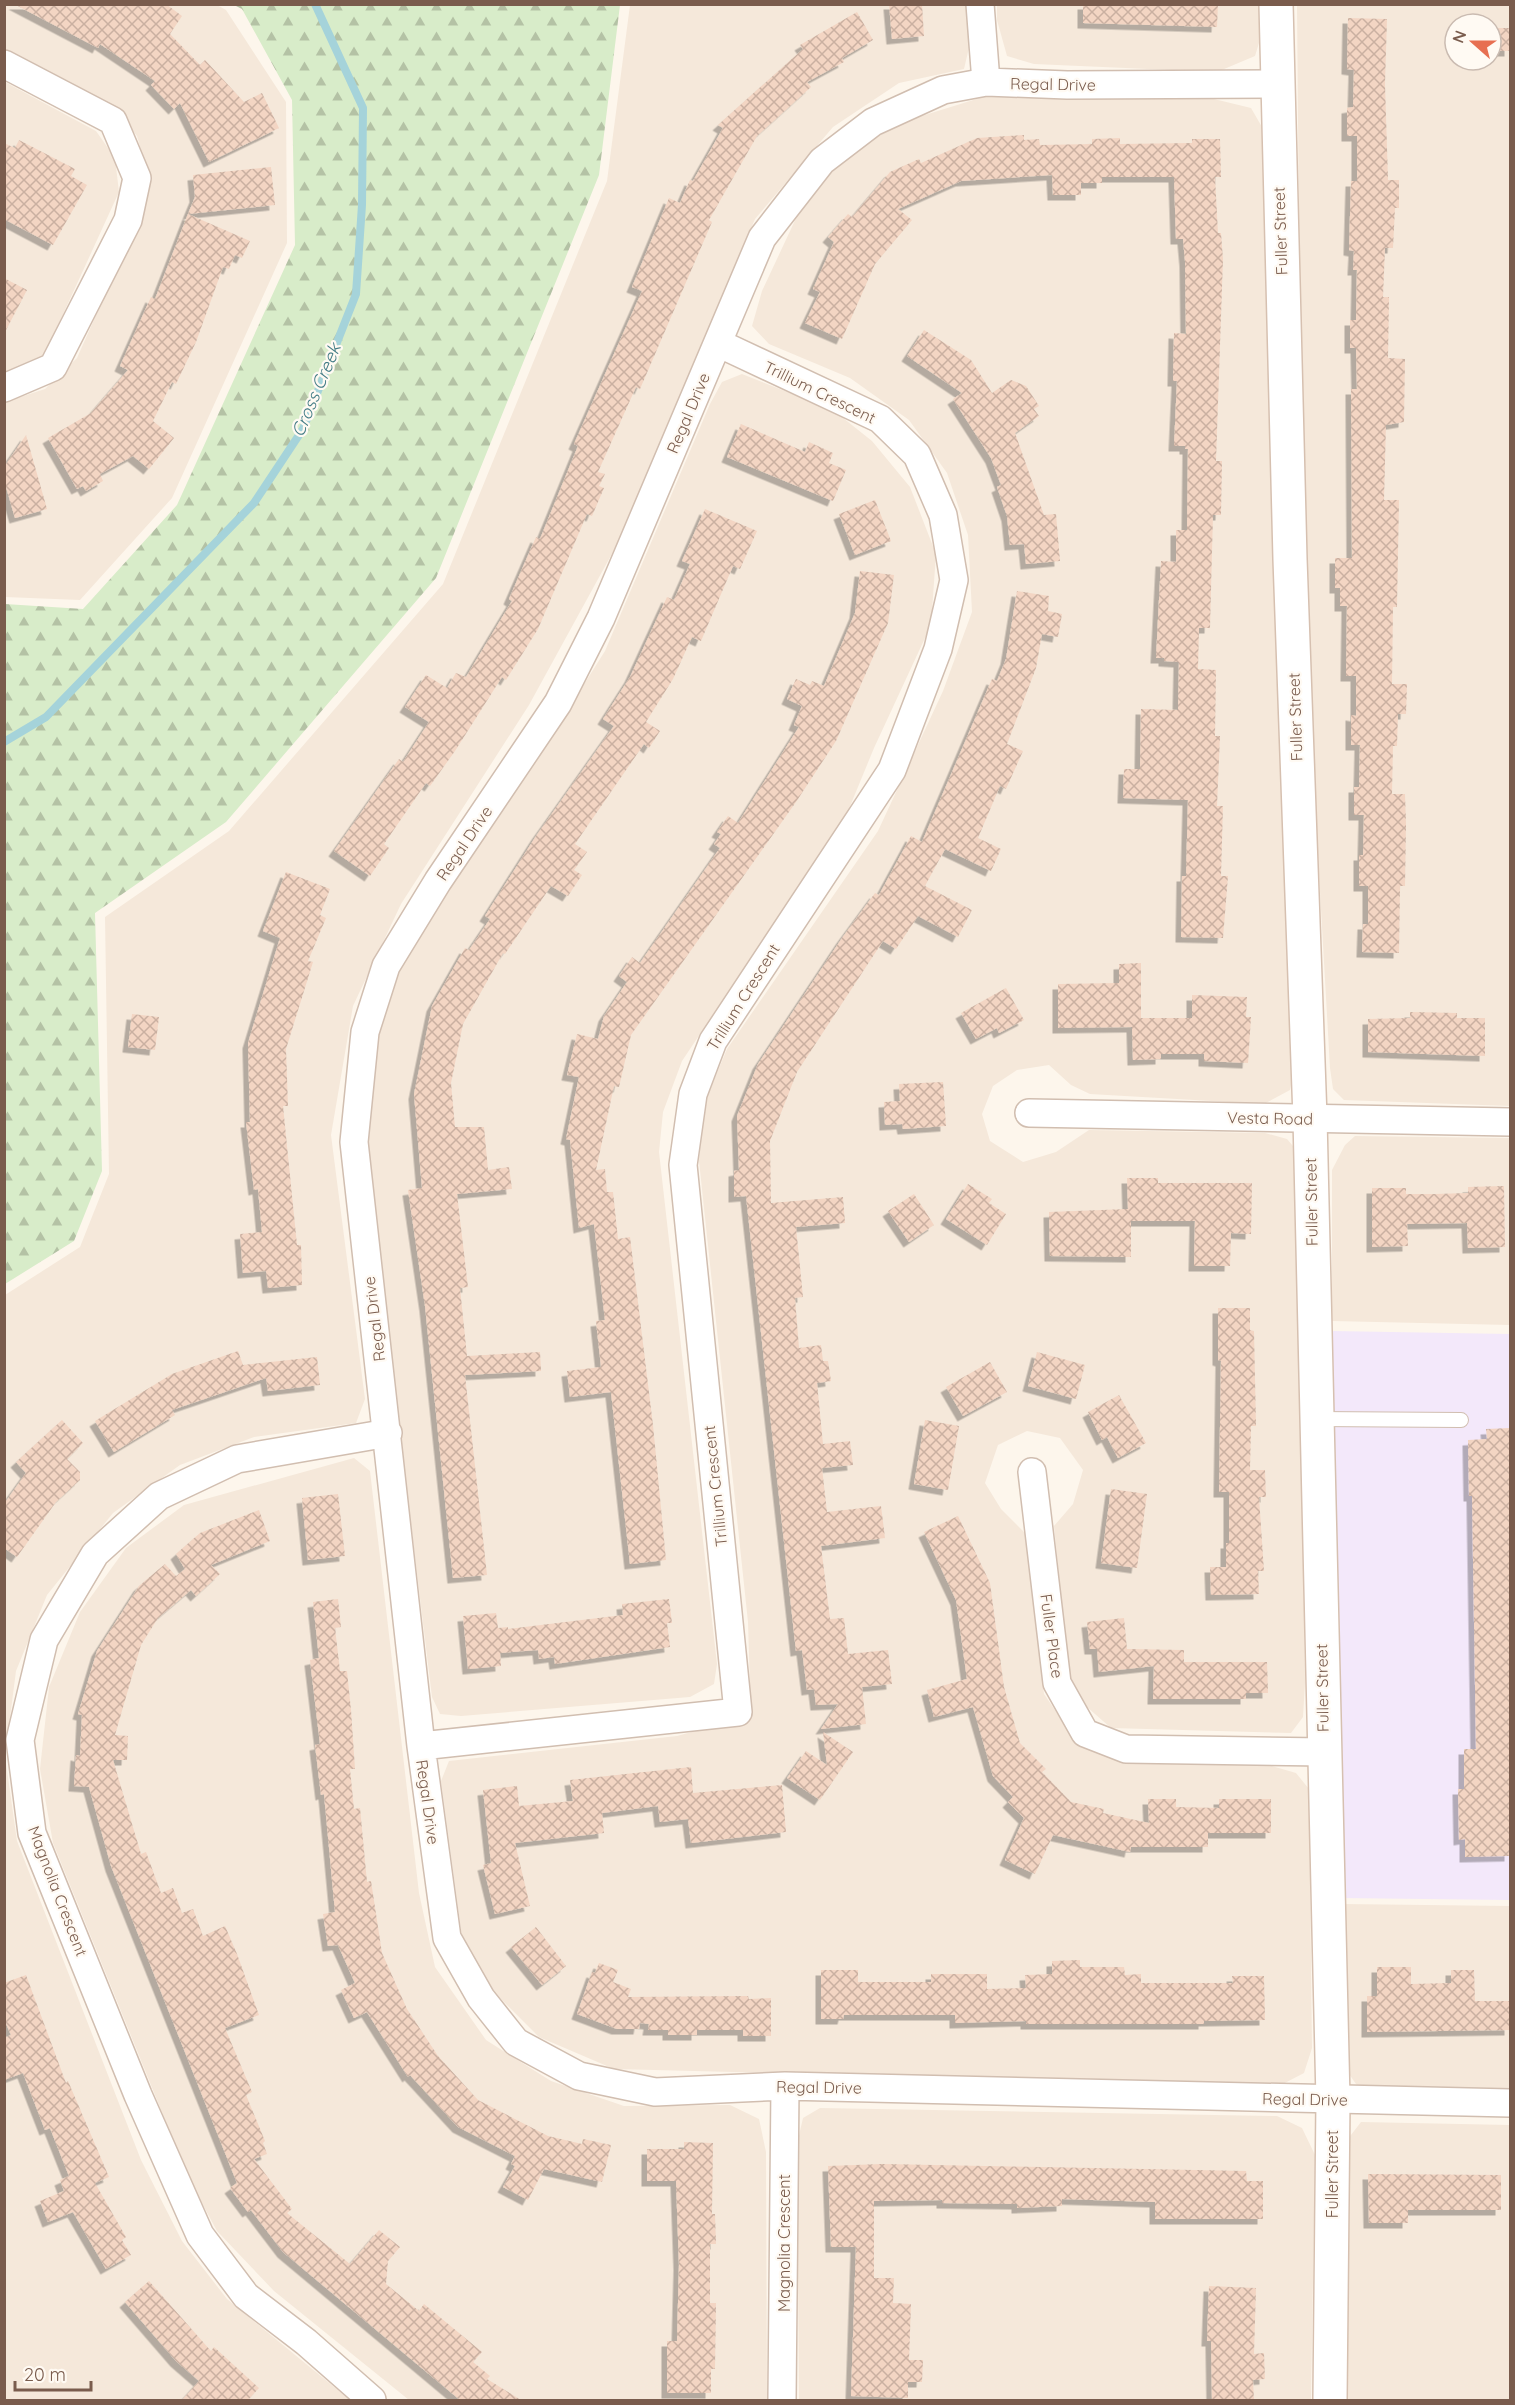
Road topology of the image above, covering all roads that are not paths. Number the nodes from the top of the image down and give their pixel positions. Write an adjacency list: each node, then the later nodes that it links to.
1 (980, 4): 4 (street)
2 (1276, 4): 5 (street, Fuller Street)
3 (4, 64): 7 (street)
4 (986, 82): 5 (street, Regal Drive); 6 (street, Regal Drive)
5 (1276, 84): 9 (street, Fuller Street)
6 (718, 343): 13 (street, Regal Drive); 15 (street, Trillium Crescent)
7 (4, 388)
8 (1029, 1113): 9 (street, Vesta Road)
9 (1310, 1118): 10 (street, Vesta Road); 11 (street, Fuller Street)
10 (1510, 1122)
11 (1316, 1419): 12 (lane); 16 (street, Fuller Street)
12 (1461, 1420)
13 (388, 1433): 15 (street, Regal Drive); 20 (street, Magnolia Crescent)
14 (1032, 1472): 16 (street, Fuller Place)
15 (421, 1746): 17 (street, Regal Drive)
16 (1324, 1752): 18 (street, Fuller Street)
17 (785, 2086): 18 (street, Regal Drive); 21 (street, Magnolia Crescent)
18 (1333, 2100): 19 (street, Regal Drive); 22 (street, Fuller Street)
19 (1510, 2103)
20 (372, 2400)
21 (782, 2400)
22 (1330, 2400)

